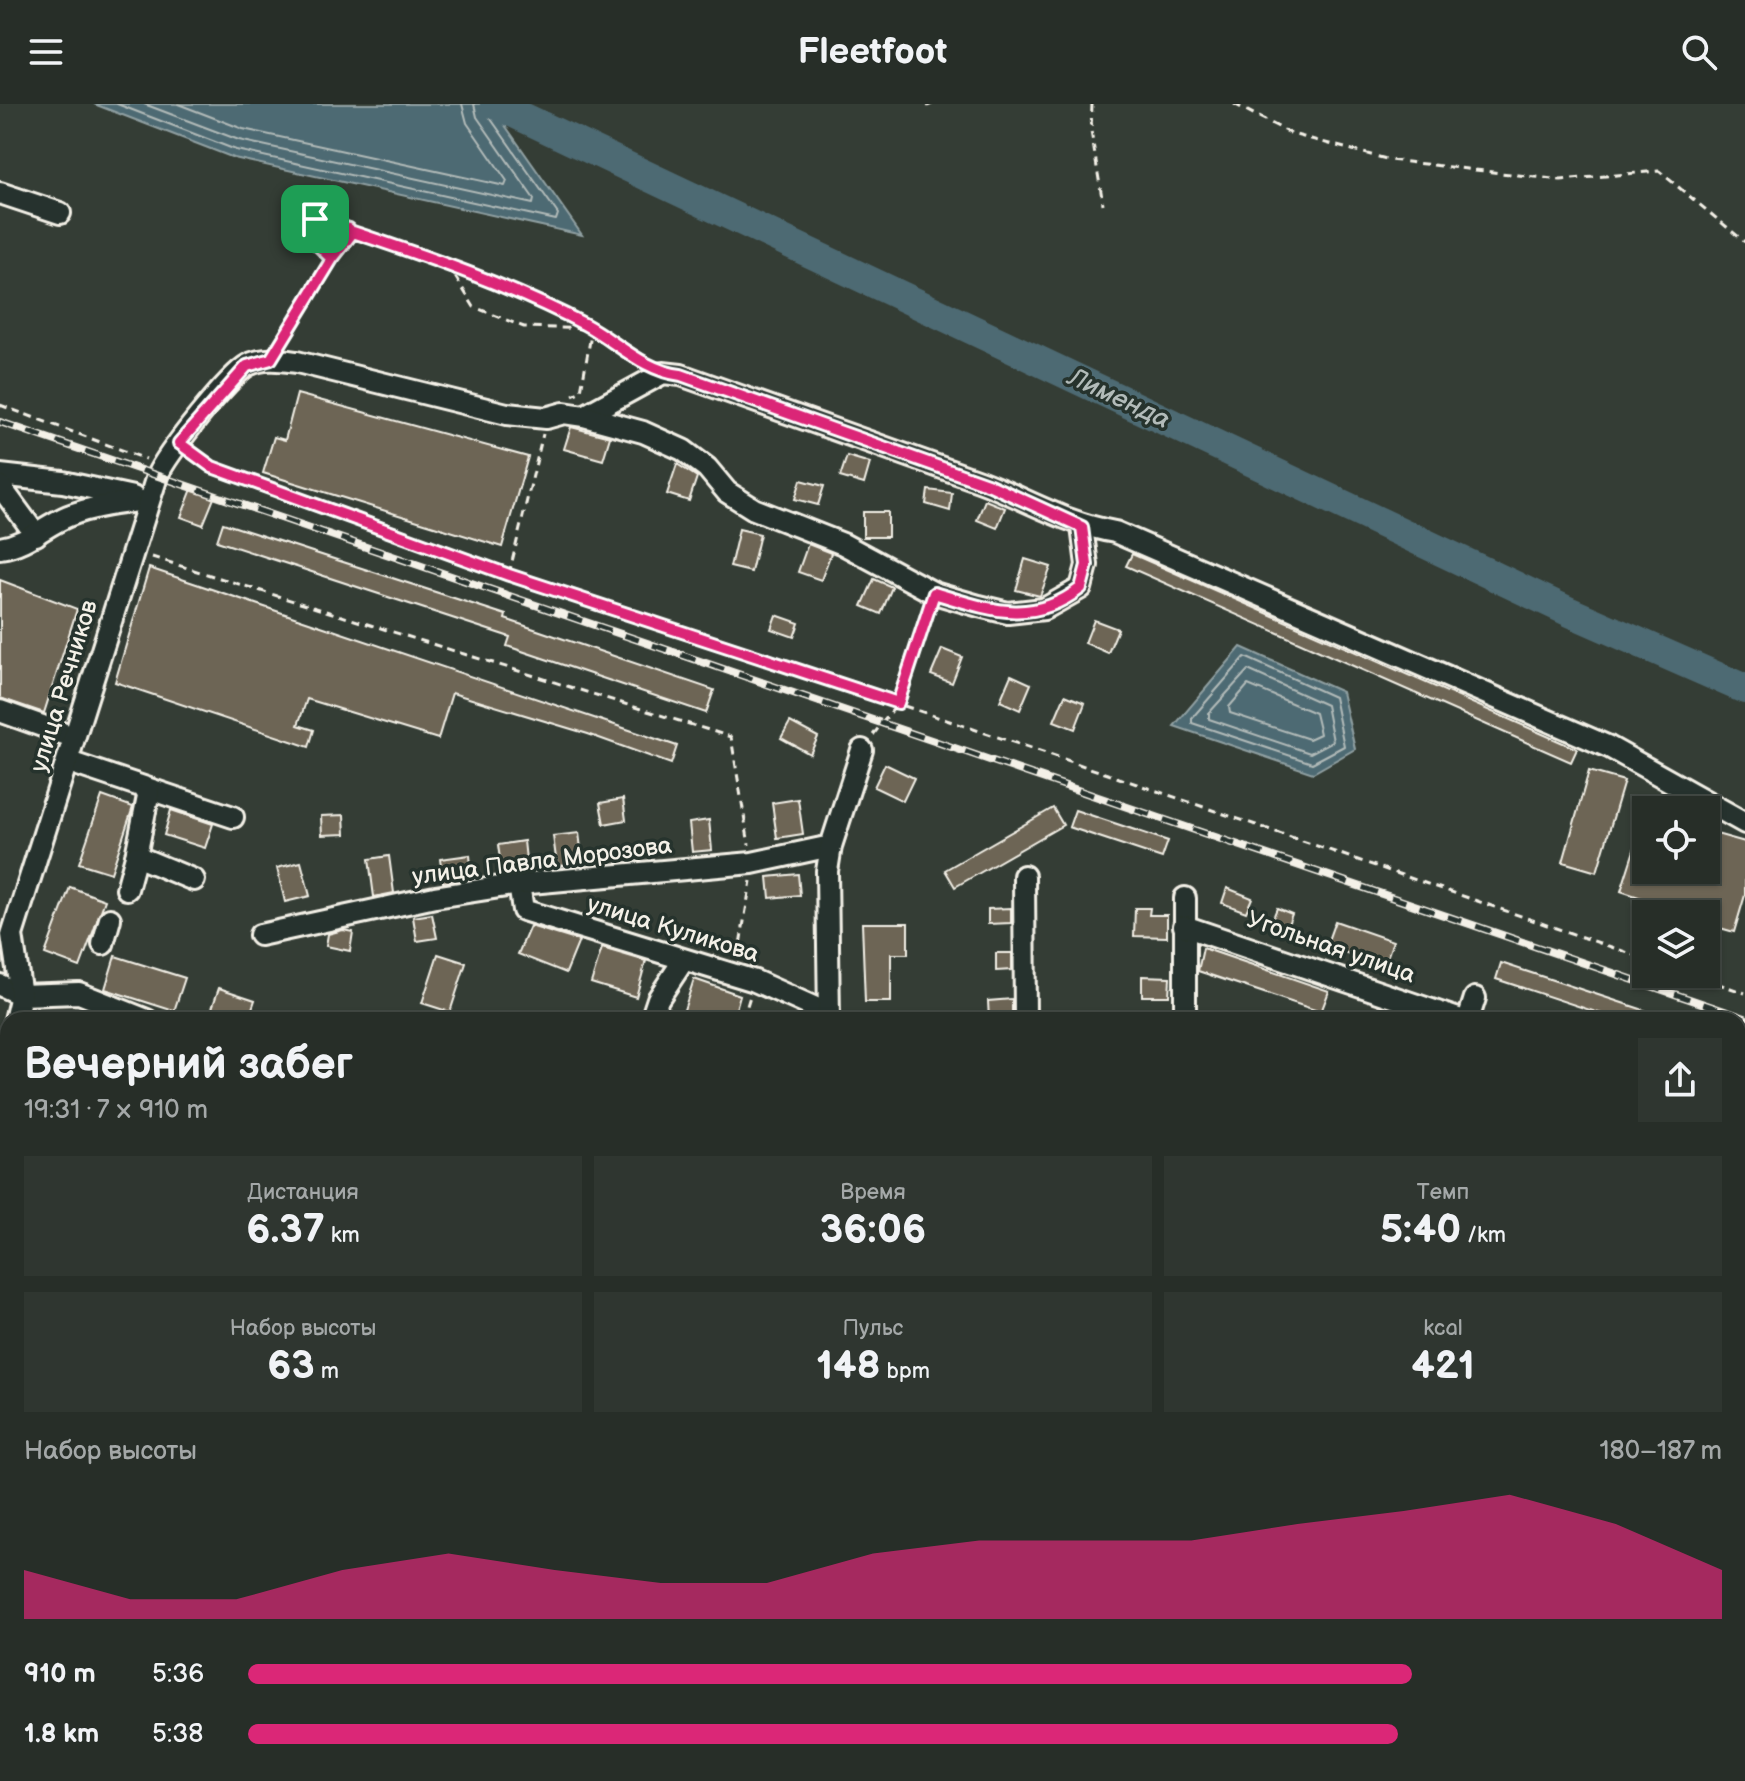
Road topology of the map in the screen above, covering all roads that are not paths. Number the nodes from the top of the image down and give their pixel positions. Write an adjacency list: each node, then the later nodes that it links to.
1 (0, 193): 2 (street)
2 (60, 213)
3 (584, 416): 6 (street, улица Речников); 7 (street); 7 (street)
4 (0, 475): 6 (street)
5 (0, 486): 8 (street)
6 (148, 500): 8 (street); 11 (street, улица Речников)
7 (1082, 527): 16 (street)
8 (36, 535): 9 (street)
9 (0, 548)
10 (0, 711): 11 (street)
11 (73, 737): 13 (street, улица Речников)
12 (862, 750): 17 (street)
13 (69, 762): 14 (street); 26 (street, улица Речников)
14 (149, 791): 15 (street); 18 (street)
15 (233, 817)
16 (1745, 823)
17 (831, 846): 21 (street, улица Павла Морозова); 37 (street)
18 (136, 856): 20 (street); 22 (street)
19 (1024, 876): 38 (street)
20 (194, 880)
21 (519, 884): 27 (street, улица Павла Морозова); 29 (street, улица Куликова)
22 (127, 889)
23 (1185, 898): 25 (street)
24 (110, 919): 28 (street)
25 (1184, 926): 39 (street); 40 (street, Угольная улица)
26 (6, 931): 31 (street, улица Речников)
27 (260, 935)
28 (103, 944)
29 (683, 961): 35 (street); 36 (street, улица Куликова)
30 (0, 985): 31 (street)
31 (21, 995): 33 (street, улица Речников); 34 (street)
32 (1475, 998): 41 (street)
33 (17, 1012)
34 (127, 1012)
35 (654, 1012)
36 (819, 1012)
37 (829, 1012)
38 (1025, 1012)
39 (1185, 1012)
40 (1437, 1012)
41 (1471, 1012)

